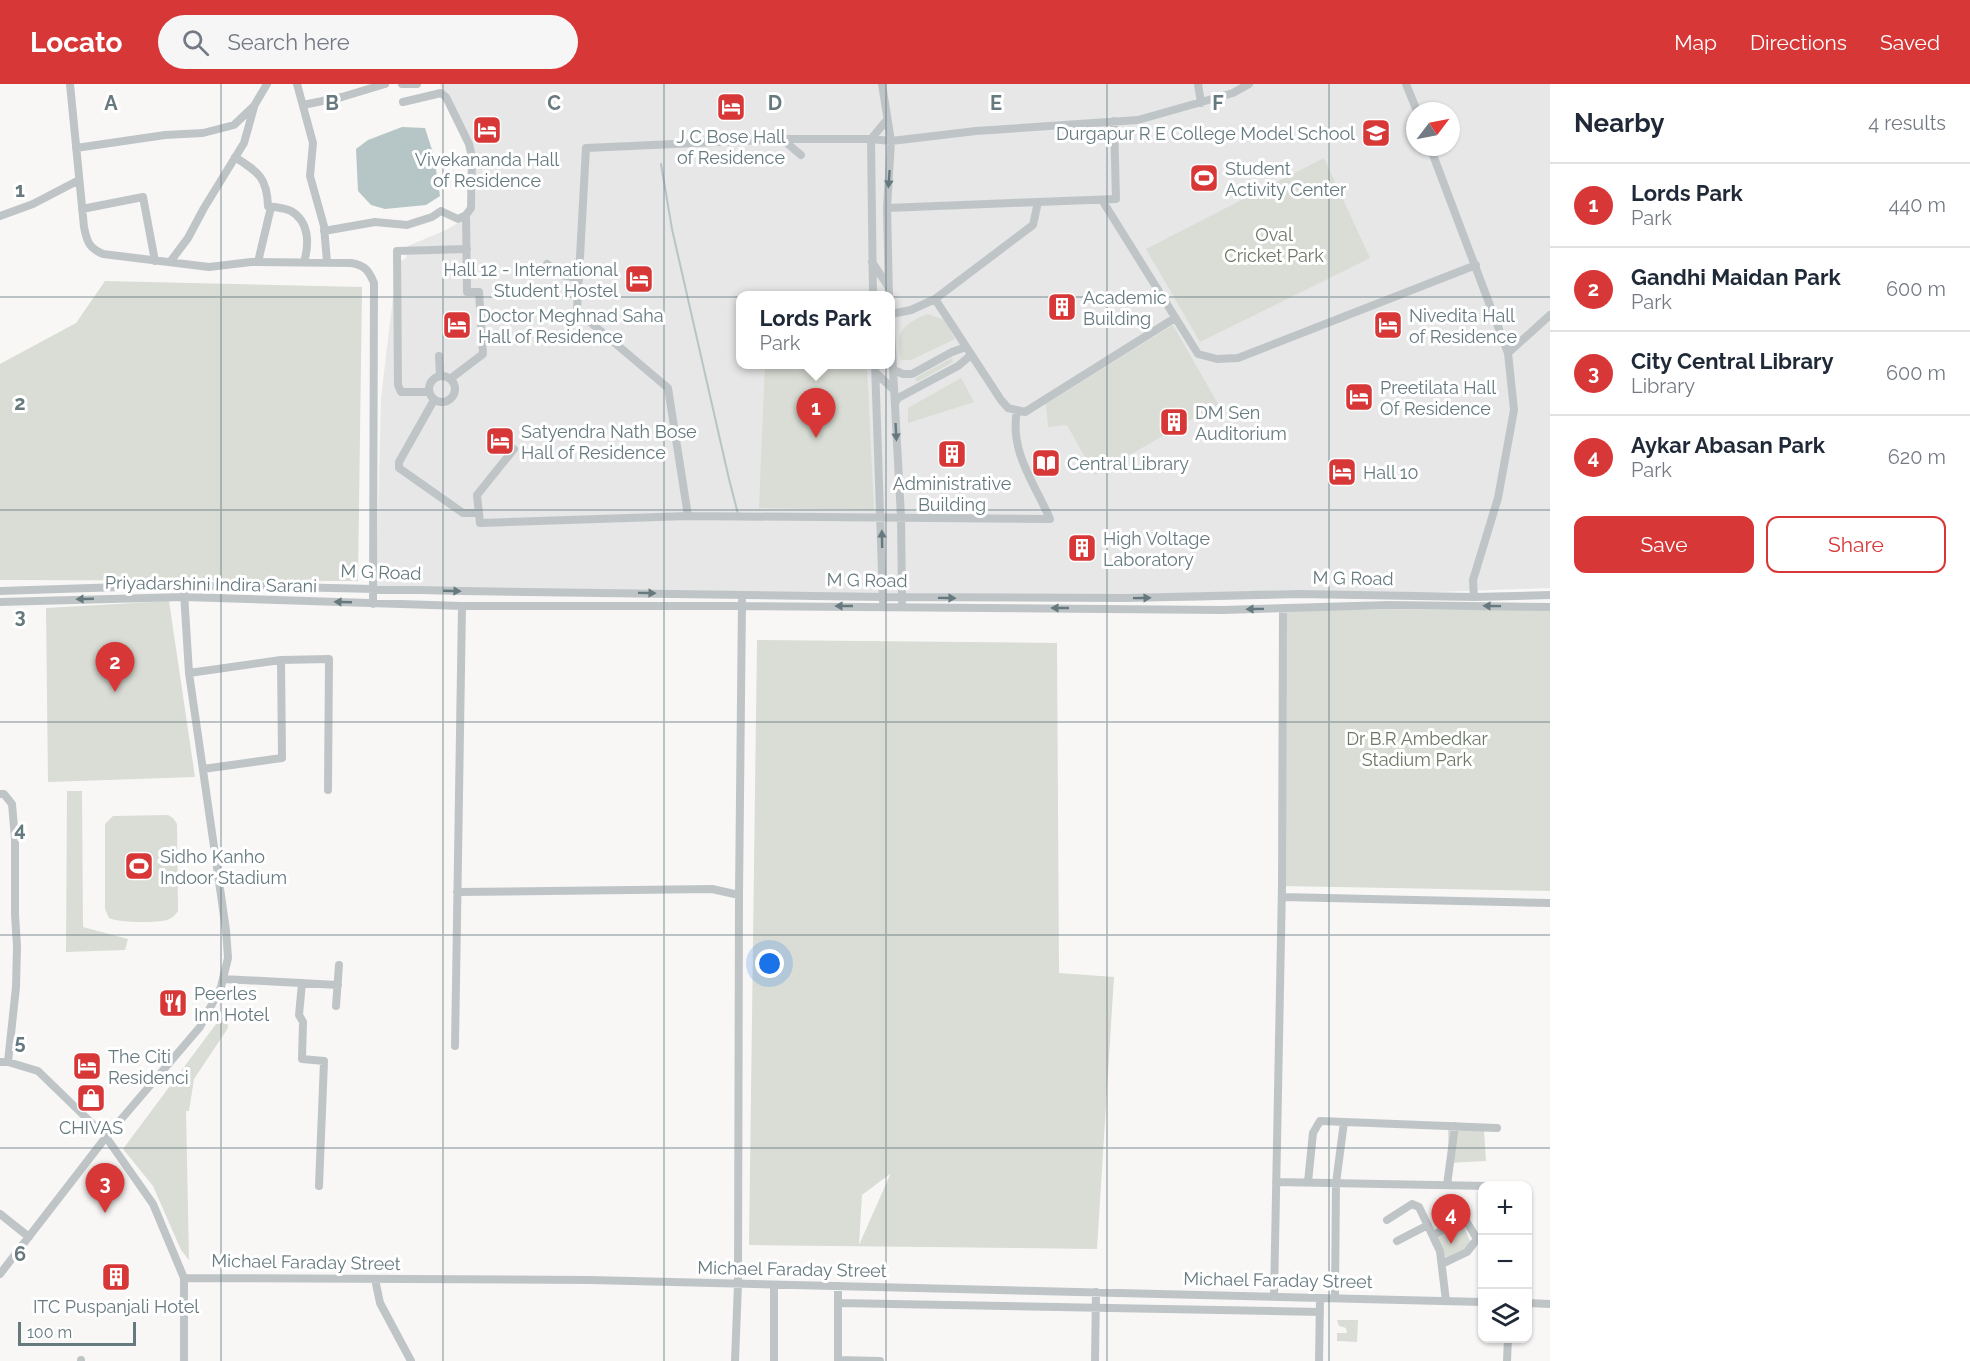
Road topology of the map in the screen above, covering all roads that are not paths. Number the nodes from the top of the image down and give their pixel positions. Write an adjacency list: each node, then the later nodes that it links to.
1 (70, 84): 21 (street)
2 (267, 84): 15 (street)
3 (297, 84): 14 (street)
4 (385, 84): 14 (street)
5 (402, 84): 6 (street)
6 (417, 84)
7 (882, 84): 16 (street)
8 (1198, 84): 12 (street)
9 (1250, 84): 12 (street)
10 (1406, 84): 13 (street)
11 (403, 102): 31 (street)
12 (1201, 102): 17 (street)
13 (1413, 102)
14 (303, 105): 33 (street)
15 (254, 106): 21 (street); 23 (street)
16 (886, 121): 19 (street); 20 (street)
17 (1114, 121): 20 (street); 26 (street)
18 (782, 139): 19 (street); 22 (street); 43 (street)
19 (871, 139): 20 (street); 36 (street)
20 (891, 141): 29 (street, one-way to 29)
21 (76, 148): 25 (street)
22 (801, 154)
23 (236, 156): 28 (street); 37 (street)
24 (1434, 156): 42 (street)
25 (79, 180): 30 (street); 32 (street)
26 (1102, 200): 27 (street); 50 (street)
27 (1038, 202): 29 (street); 47 (street)
28 (272, 207): 38 (street); 39 (street)
29 (887, 208): 46 (street)
30 (82, 209): 35 (street); 35 (street)
31 (466, 215): 33 (street); 34 (street)
32 (0, 216)
33 (324, 231): 40 (street)
34 (467, 249): 58 (street); 62 (street)
35 (155, 261): 37 (street)
36 (872, 261): 44 (street); 45 (street)
37 (170, 262): 38 (street)
38 (258, 262): 39 (street)
39 (304, 262): 40 (street)
40 (327, 262): 71 (street)
41 (547, 264): 43 (street)
42 (1476, 265): 50 (street); 52 (street)
43 (579, 278): 67 (street)
44 (873, 291)
45 (888, 291)
46 (889, 291)
47 (935, 299): 48 (street); 51 (street)
48 (895, 314)
49 (1550, 315): 52 (street)
50 (1174, 318): 64 (street)
51 (969, 351): 56 (street); 59 (street); 64 (street)
52 (1508, 353): 77 (street)
53 (439, 356): 57 (street)
54 (876, 369): 60 (street); 61 (street)
55 (894, 370): 56 (street); 61 (street)
56 (912, 374): 59 (street)
57 (440, 376): 58 (street); 62 (street)
58 (450, 380): 62 (street)
59 (916, 387): 63 (street)
60 (877, 390): 61 (street); 69 (street)
61 (894, 390): 63 (street)
62 (432, 396): 66 (street)
63 (895, 403): 68 (street, one-way to 68)
64 (1017, 411): 68 (street)
65 (514, 449): 66 (street)
66 (479, 513): 67 (street)
67 (688, 516): 69 (street)
68 (902, 517): 69 (street); 76 (street)
69 (882, 518): 79 (street, one-way to 69)
70 (184, 586): 71 (street, M G Road); 72 (street, Priyadarshini Indira Sarani); 75 (street)
71 (373, 588): 73 (street, M G Road, one-way to 73); 80 (street)
72 (0, 591)
73 (742, 594): 79 (street, M G Road); 82 (street)
74 (1550, 595): 77 (street, M G Road)
75 (184, 597): 78 (street, Priyadarshini Indira Sarani, one-way to 78); 80 (street, Priyadarshini Indira Sarani, one-way to 75); 87 (street)
76 (902, 597): 77 (street, M G Road, one-way to 77); 79 (street, M G Road); 83 (street)
77 (1474, 597)
78 (0, 602)
79 (883, 602): 82 (street, Priyadarshini Indira Sarani, one-way to 82); 83 (street)
80 (373, 604): 81 (street, Priyadarshini Indira Sarani)
81 (462, 606): 82 (street, Priyadarshini Indira Sarani); 91 (street)
82 (742, 606): 92 (street)
83 (901, 607): 85 (street, one-way to 83)
84 (1550, 607): 85 (street, one-way to 85)
85 (1283, 608): 93 (street)
86 (282, 660): 87 (street); 88 (street); 89 (street)
87 (189, 673): 88 (street)
88 (203, 770): 96 (street)
89 (328, 790)
90 (0, 794): 101 (street)
91 (457, 892): 92 (street); 100 (street)
92 (739, 895): 122 (street)
93 (1282, 897): 94 (street); 106 (street)
94 (1550, 903)
95 (339, 965): 98 (street)
96 (223, 979): 97 (street); 105 (street)
97 (302, 983): 98 (street); 111 (street)
98 (338, 985): 99 (street)
99 (336, 1006)
100 (455, 1046)
101 (4, 1062): 105 (street)
102 (1344, 1122): 103 (street); 107 (street); 108 (street)
103 (1455, 1126): 104 (street); 109 (street)
104 (1497, 1128)
105 (106, 1137): 116 (street); 120 (street)
106 (1276, 1182): 107 (street); 126 (street)
107 (1308, 1182): 108 (street)
108 (1336, 1183): 109 (street); 128 (street)
109 (1447, 1185): 110 (street)
110 (1478, 1185)
111 (319, 1186)
112 (0, 1214): 116 (street)
113 (1387, 1220): 114 (street)
114 (1428, 1226): 115 (street); 117 (street)
115 (1432, 1234): 118 (street); 118 (street)
116 (29, 1237): 119 (street)
117 (1397, 1241)
118 (1442, 1264): 129 (street)
119 (0, 1274)
120 (184, 1278): 121 (street, Michael Faraday Street); 138 (street)
121 (375, 1279): 122 (street, Michael Faraday Street); 139 (street)
122 (738, 1284): 123 (street, Michael Faraday Street); 140 (street)
123 (774, 1285): 124 (street, Michael Faraday Street); 141 (street)
124 (838, 1286): 125 (street, Michael Faraday Street); 131 (street)
125 (1096, 1292): 126 (street, Michael Faraday Street); 134 (street)
126 (1274, 1297): 127 (street, Michael Faraday Street)
127 (1320, 1298): 128 (street, Michael Faraday Street); 135 (street)
128 (1335, 1298): 129 (street, Michael Faraday Street)
129 (1446, 1301): 130 (street, Michael Faraday Street)
130 (1478, 1302)
131 (838, 1303): 134 (street); 137 (street)
132 (1532, 1303): 133 (street)
133 (1550, 1304)
134 (1096, 1309): 135 (street); 143 (street)
135 (1320, 1312): 144 (street)
136 (1508, 1343): 145 (street)
137 (838, 1360): 142 (street)
138 (184, 1361)
139 (411, 1361)
140 (735, 1361)
141 (774, 1361)
142 (880, 1361)
143 (1095, 1361)
144 (1319, 1361)
145 (1507, 1361)

